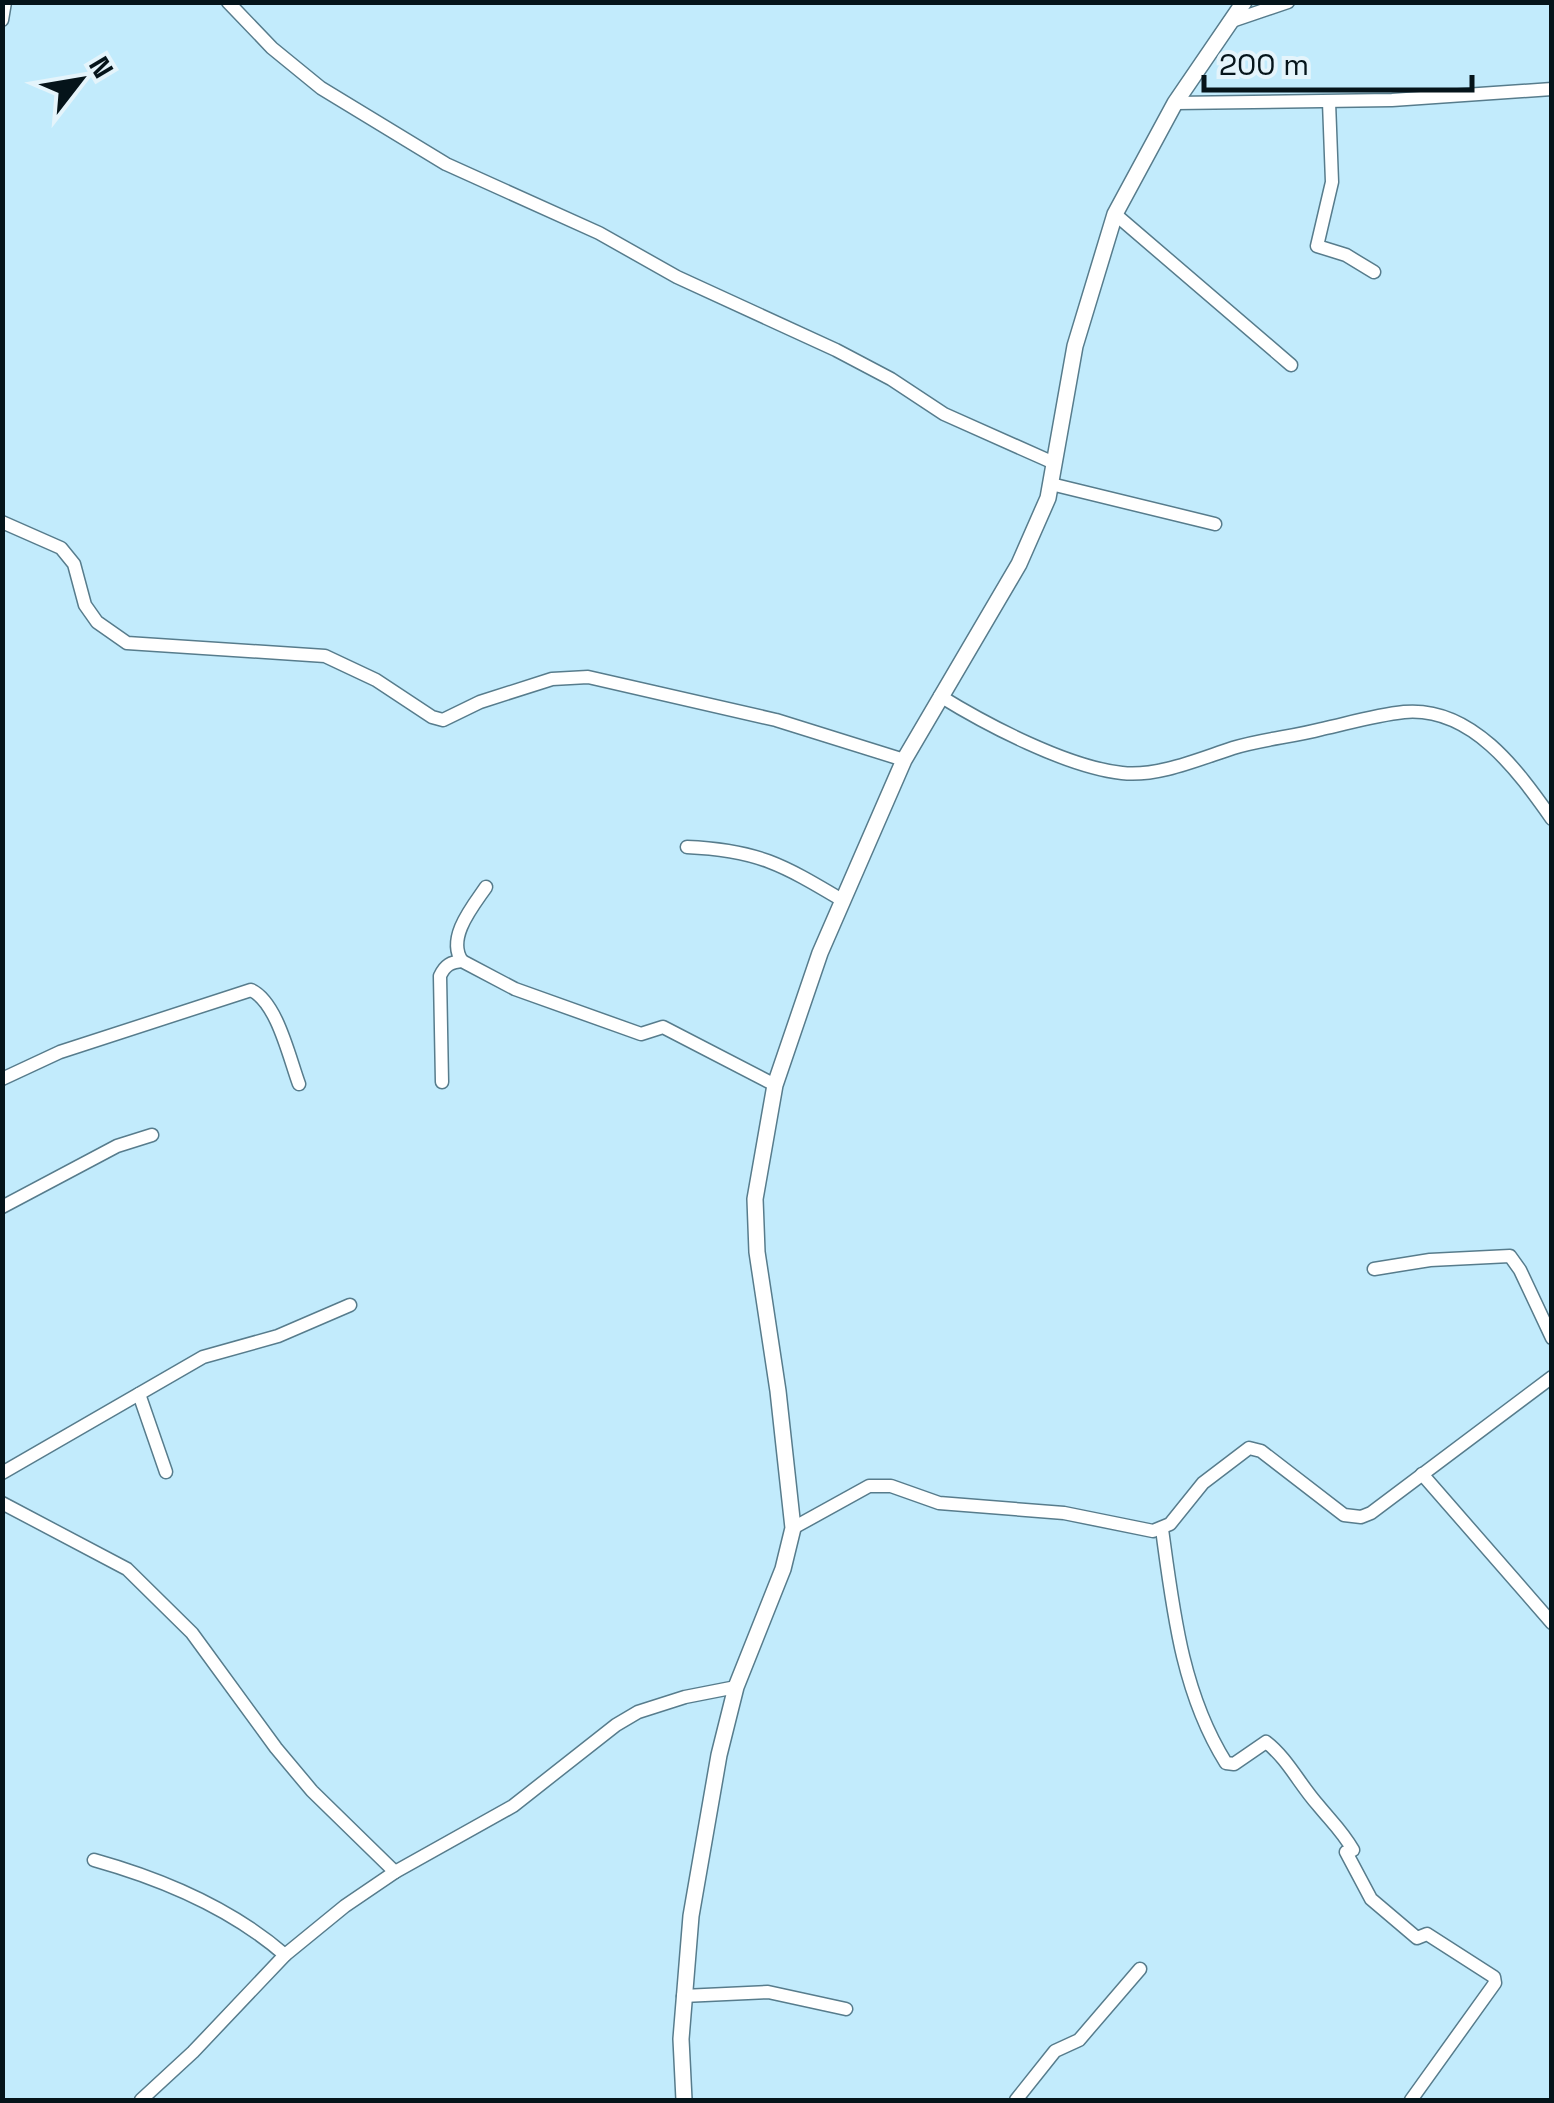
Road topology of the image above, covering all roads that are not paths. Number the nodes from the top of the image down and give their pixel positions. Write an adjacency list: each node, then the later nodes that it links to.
1 (6, 2): 5 (street)
2 (228, 2): 13 (street)
3 (1244, 2): 6 (main road)
4 (1288, 2): 6 (street)
5 (2, 20)
6 (1229, 22): 9 (main road)
7 (1552, 89): 8 (street)
8 (1329, 102): 9 (street); 11 (street)
9 (1175, 103): 10 (main road)
10 (1115, 214): 12 (street); 13 (main road)
11 (1374, 272)
12 (1291, 365)
13 (1054, 463): 14 (main road)
14 (1051, 484): 16 (street); 17 (main road)
15 (2, 522): 18 (street)
16 (1216, 524)
17 (940, 696): 18 (main road); 19 (street)
18 (904, 760): 22 (main road)
19 (1552, 819)
20 (687, 846): 22 (street)
21 (486, 887): 23 (street)
22 (842, 900): 27 (main road)
23 (462, 962): 25 (street); 27 (street)
24 (2, 1079): 26 (street)
25 (442, 1082)
26 (299, 1084)
27 (774, 1085): 39 (main road)
28 (152, 1135): 29 (street)
29 (2, 1207)
30 (1374, 1269): 32 (street)
31 (350, 1305): 34 (street)
32 (1552, 1338)
33 (1552, 1377): 37 (street)
34 (138, 1394): 35 (street); 36 (street)
35 (2, 1472)
36 (166, 1472)
37 (1422, 1474): 40 (street); 41 (street)
38 (2, 1503): 44 (street)
39 (793, 1528): 40 (street); 42 (main road)
40 (1162, 1529): 52 (street)
41 (1552, 1623)
42 (736, 1687): 44 (street); 47 (main road)
43 (94, 1860): 45 (street)
44 (395, 1872): 45 (street)
45 (286, 1955): 49 (street)
46 (1140, 1970): 51 (street)
47 (684, 1996): 48 (street); 50 (main road)
48 (846, 2009)
49 (141, 2100)
50 (684, 2100)
51 (1016, 2100)
52 (1412, 2100)

